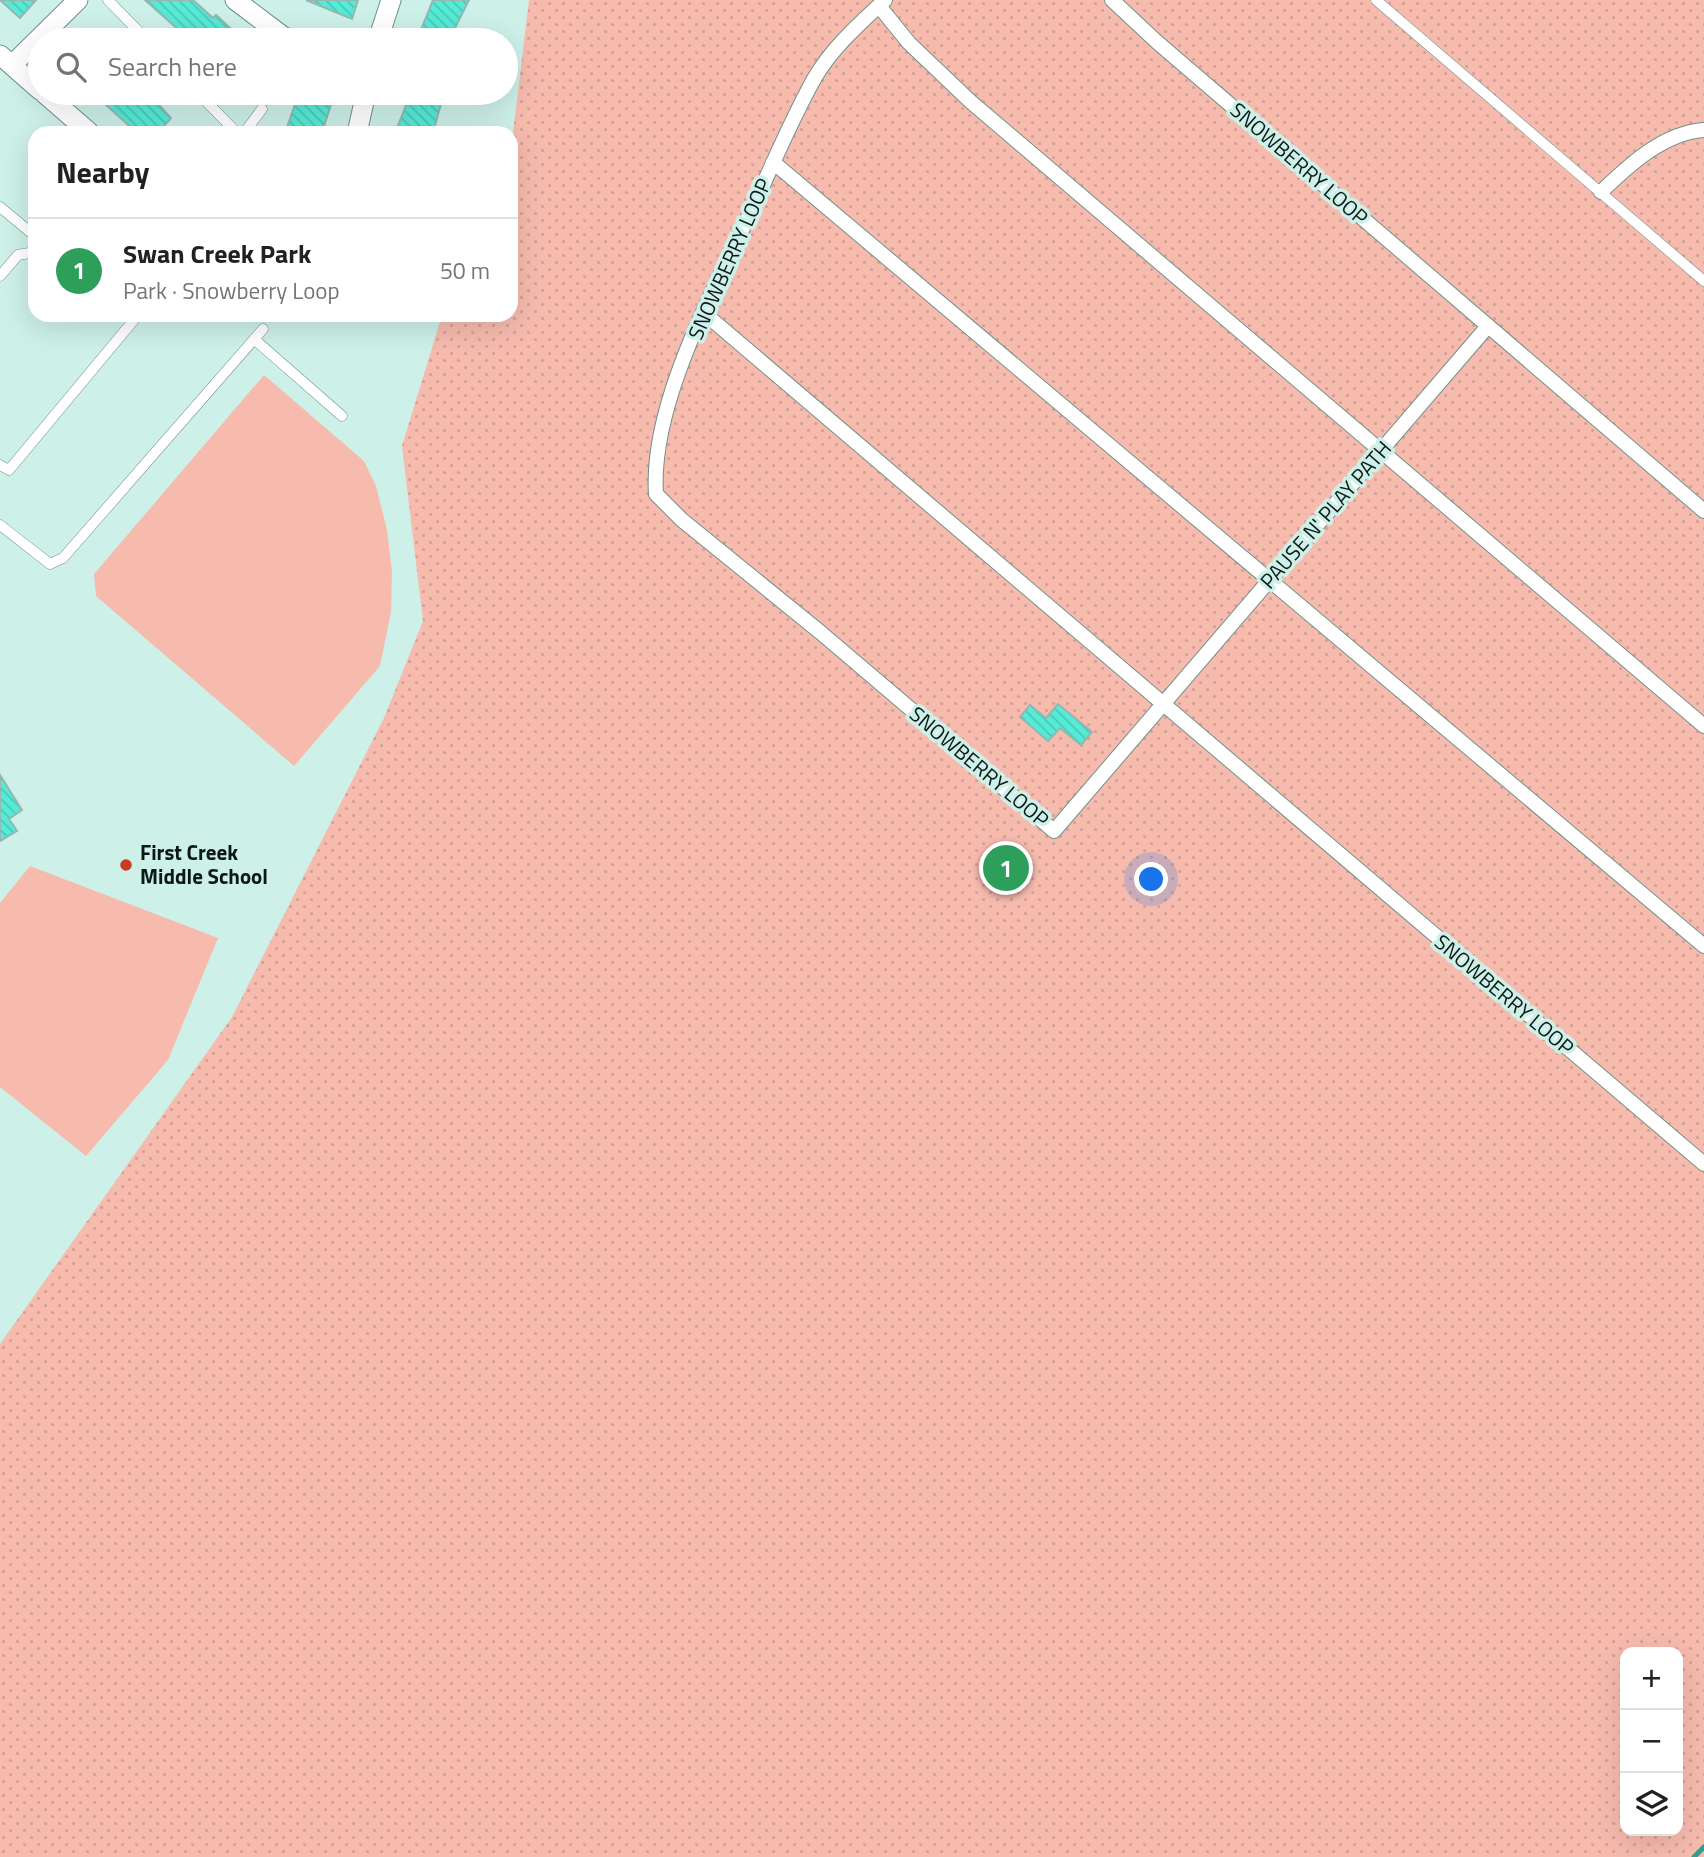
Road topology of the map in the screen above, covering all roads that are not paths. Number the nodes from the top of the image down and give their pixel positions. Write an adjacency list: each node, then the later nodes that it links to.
1 (78, 0): 8 (street)
2 (108, 0): 9 (lane)
3 (235, 0): 10 (street)
4 (391, 0): 11 (street)
5 (1112, 0): 33 (street, SNOWBERRY LOOP)
6 (1376, 0): 25 (lane)
7 (882, 3): 24 (street, SNOWBERRY LOOP); 37 (street)
8 (44, 28)
9 (135, 28)
10 (272, 28)
11 (383, 28)
12 (28, 42): 13 (street)
13 (6, 60): 14 (street)
14 (28, 79)
15 (58, 105): 19 (street)
16 (210, 105): 20 (lane)
17 (363, 105): 22 (street)
18 (262, 109): 21 (lane)
19 (82, 126)
20 (230, 126)
21 (249, 126)
22 (359, 126)
23 (1704, 130): 25 (street)
24 (774, 162): 31 (street, SNOWBERRY LOOP); 41 (street)
25 (1601, 192): 30 (lane)
26 (0, 207): 27 (lane)
27 (28, 230)
28 (28, 253): 29 (lane)
29 (0, 276)
30 (1704, 281)
31 (704, 313): 42 (street); 42 (street, SNOWBERRY LOOP)
32 (132, 322): 38 (lane)
33 (1488, 326): 37 (street, PAUSE N' PLAY PATH); 39 (street, SNOWBERRY LOOP)
34 (263, 329): 35 (lane)
35 (254, 339): 36 (lane); 40 (lane)
36 (342, 416)
37 (1381, 451): 41 (street, PAUSE N' PLAY PATH); 43 (street)
38 (0, 464)
39 (1704, 511)
40 (0, 525)
41 (1270, 580): 42 (street, PAUSE N' PLAY PATH); 44 (street)
42 (1163, 704): 45 (street, SNOWBERRY LOOP)
43 (1704, 726)
44 (1704, 946)
45 (1702, 1160)

